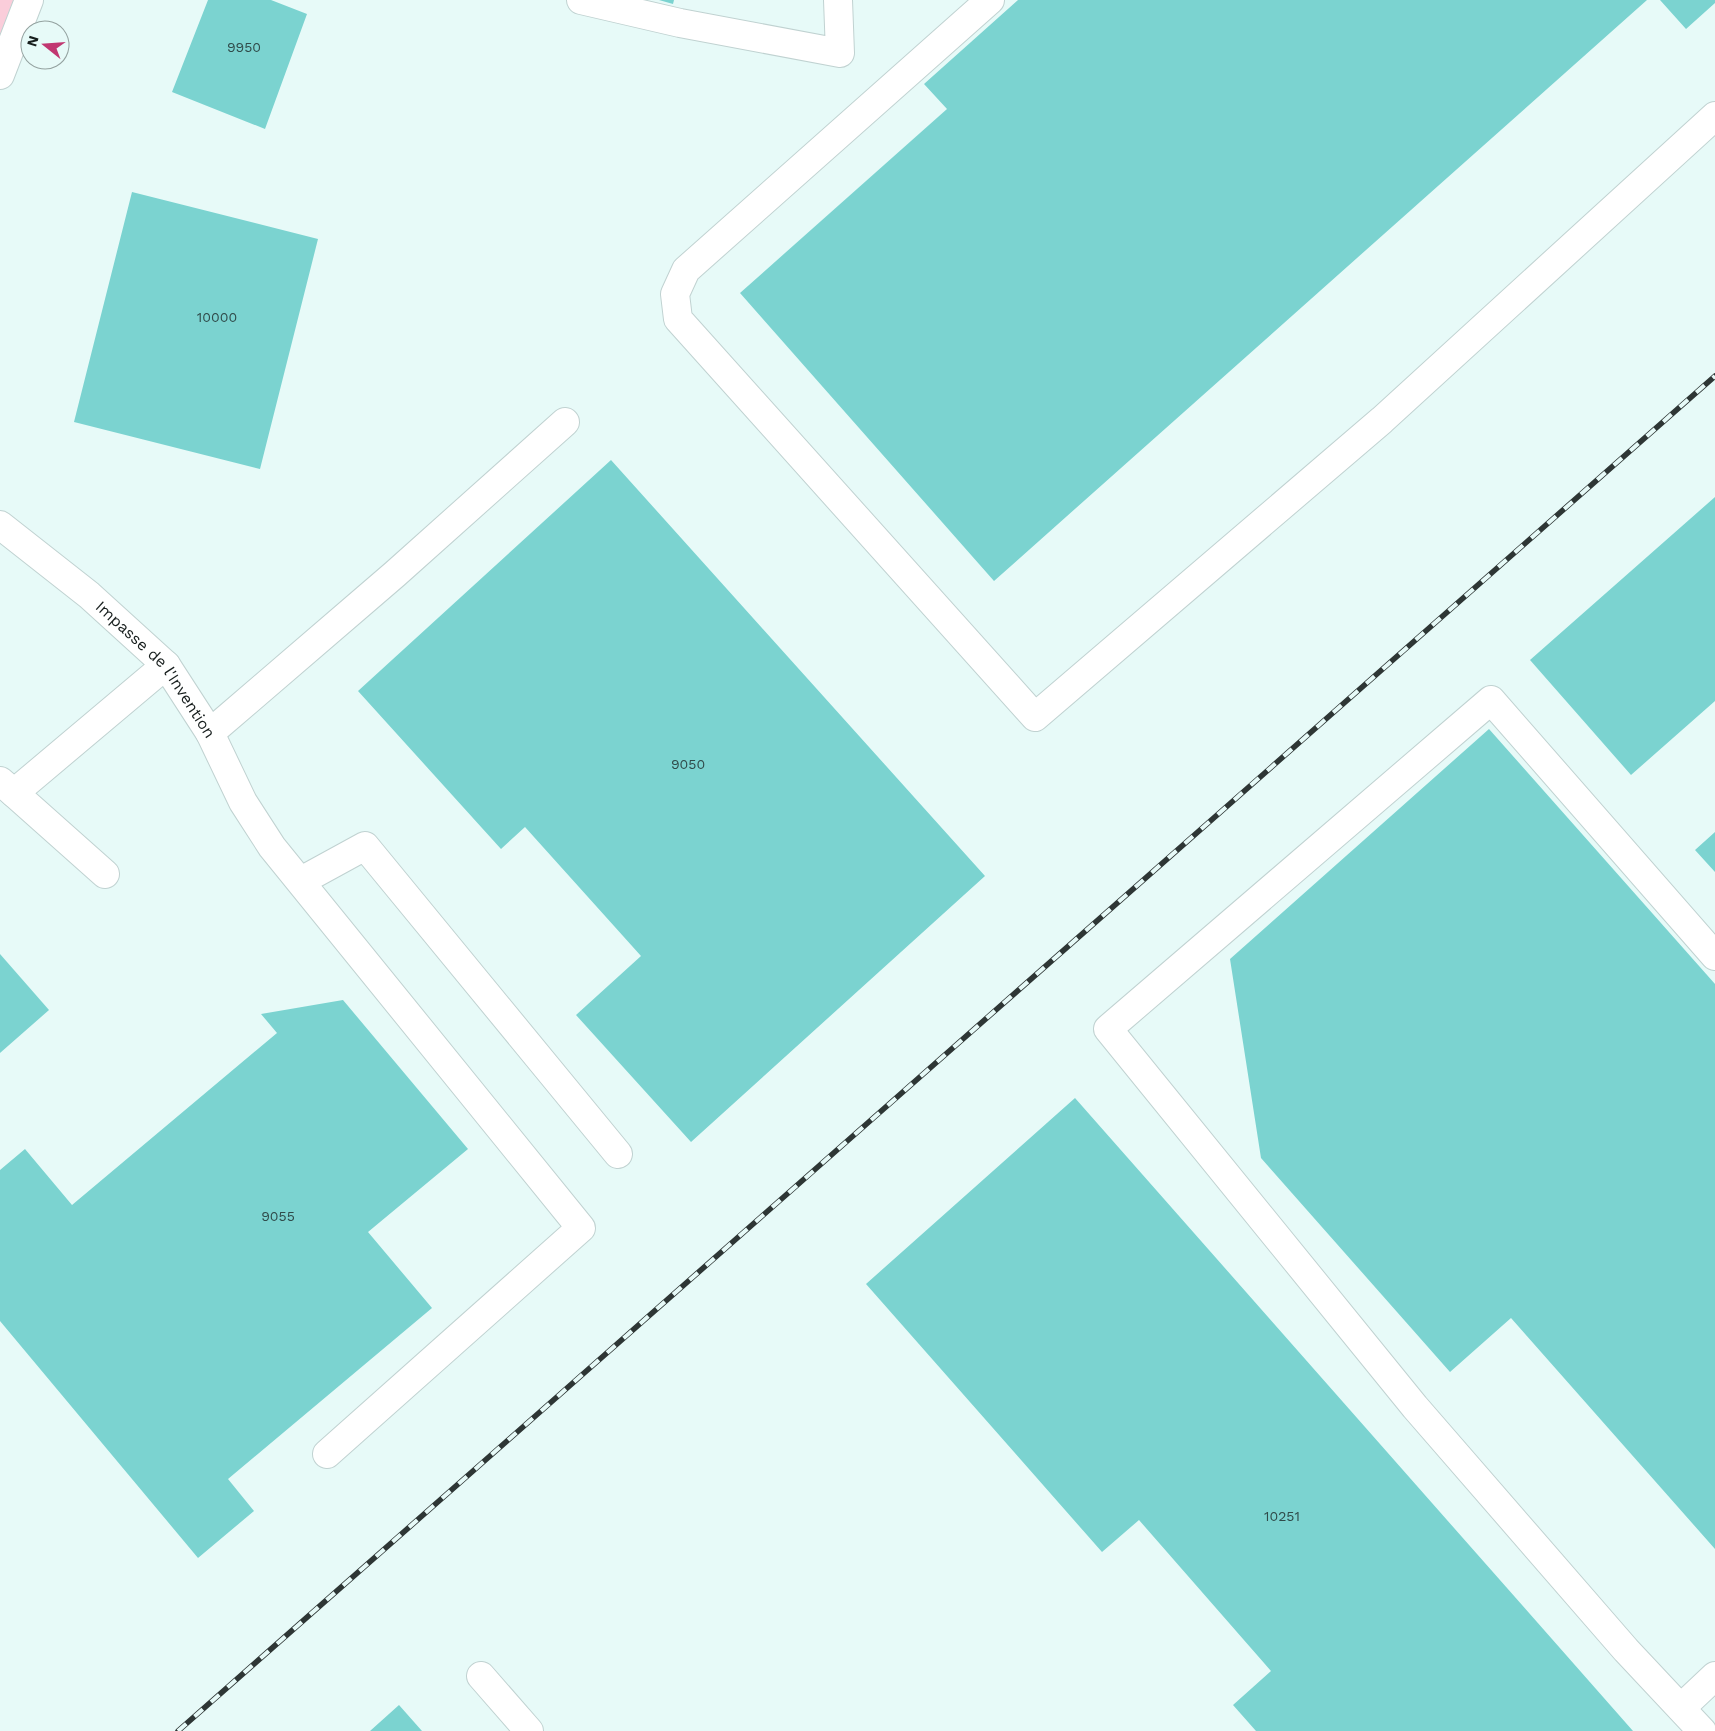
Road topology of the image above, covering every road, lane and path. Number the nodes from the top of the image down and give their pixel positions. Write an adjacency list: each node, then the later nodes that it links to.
1 (29, 0): 5 (street)
2 (581, 0): 3 (street)
3 (838, 0)
4 (990, 0): 6 (street)
5 (0, 75)
6 (1715, 116)
7 (565, 422): 10 (street)
8 (0, 526): 9 (street, Impasse de l'Invention)
9 (166, 665): 10 (street, Impasse de l'Invention); 11 (street)
10 (210, 733): 13 (street, Impasse de l'Invention)
11 (7, 787): 12 (street)
12 (105, 874)
13 (301, 881): 15 (street); 16 (street, Impasse de l'Invention)
14 (1715, 956): 19 (street)
15 (618, 1154)
16 (327, 1454)
17 (481, 1676): 20 (street)
18 (1715, 1676): 19 (street)
19 (1680, 1708): 21 (street)
20 (529, 1731)
21 (1702, 1731)

